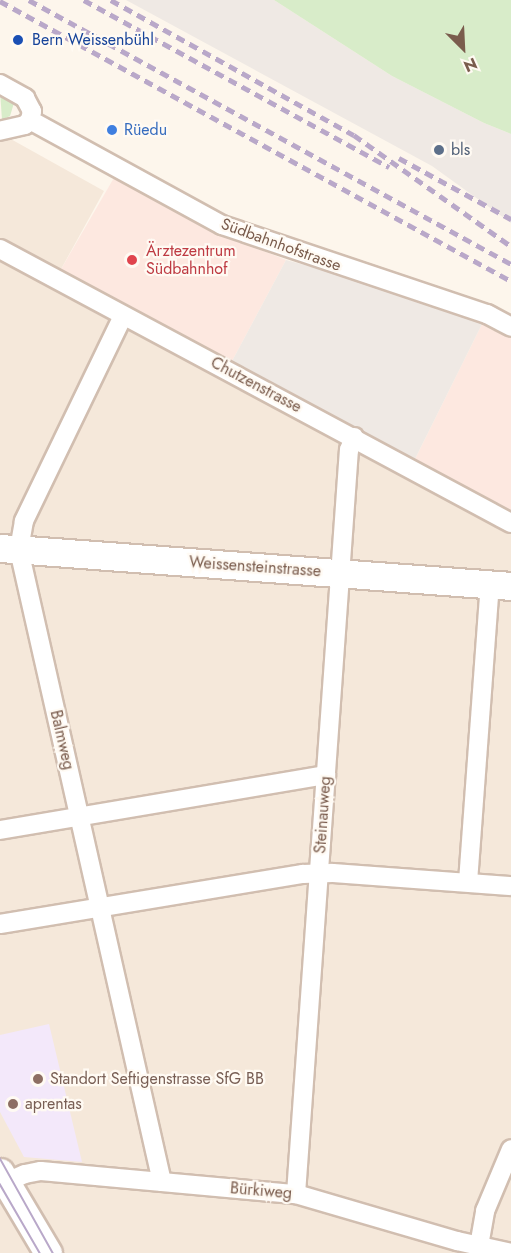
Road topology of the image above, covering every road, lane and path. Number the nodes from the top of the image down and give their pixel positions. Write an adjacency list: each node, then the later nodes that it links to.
1 (0, 84): 2 (street)
2 (30, 120): 3 (street); 6 (street, Südbahnhofstrasse)
3 (0, 131)
4 (0, 249): 5 (street, Chutzenstrasse)
5 (123, 316): 7 (street, Chutzenstrasse); 9 (street, Balmweg)
6 (511, 327)
7 (354, 438): 8 (street, Chutzenstrasse); 10 (street, Steinauweg)
8 (511, 523)
9 (10, 549): 10 (main road, Weissensteinstrasse); 13 (street, Balmweg)
10 (340, 574): 11 (main road, Weissensteinstrasse); 12 (street, Steinauweg)
11 (500, 586): 16 (street)
12 (326, 775): 13 (street); 15 (street, Steinauweg)
13 (80, 817): 14 (street); 18 (street, Balmweg)
14 (0, 830)
15 (320, 873): 16 (street); 18 (street); 23 (street, Steinauweg)
16 (468, 882): 17 (street)
17 (511, 886)
18 (101, 907): 19 (street); 22 (street, Balmweg)
19 (0, 924)
20 (511, 1149): 24 (street)
21 (2, 1180): 22 (street, Bürkiweg); 26 (main road)
22 (162, 1182): 23 (street, Bürkiweg)
23 (296, 1194): 24 (street, Bürkiweg)
24 (479, 1246): 25 (street, Bürkiweg)
25 (511, 1252)
26 (48, 1253)

